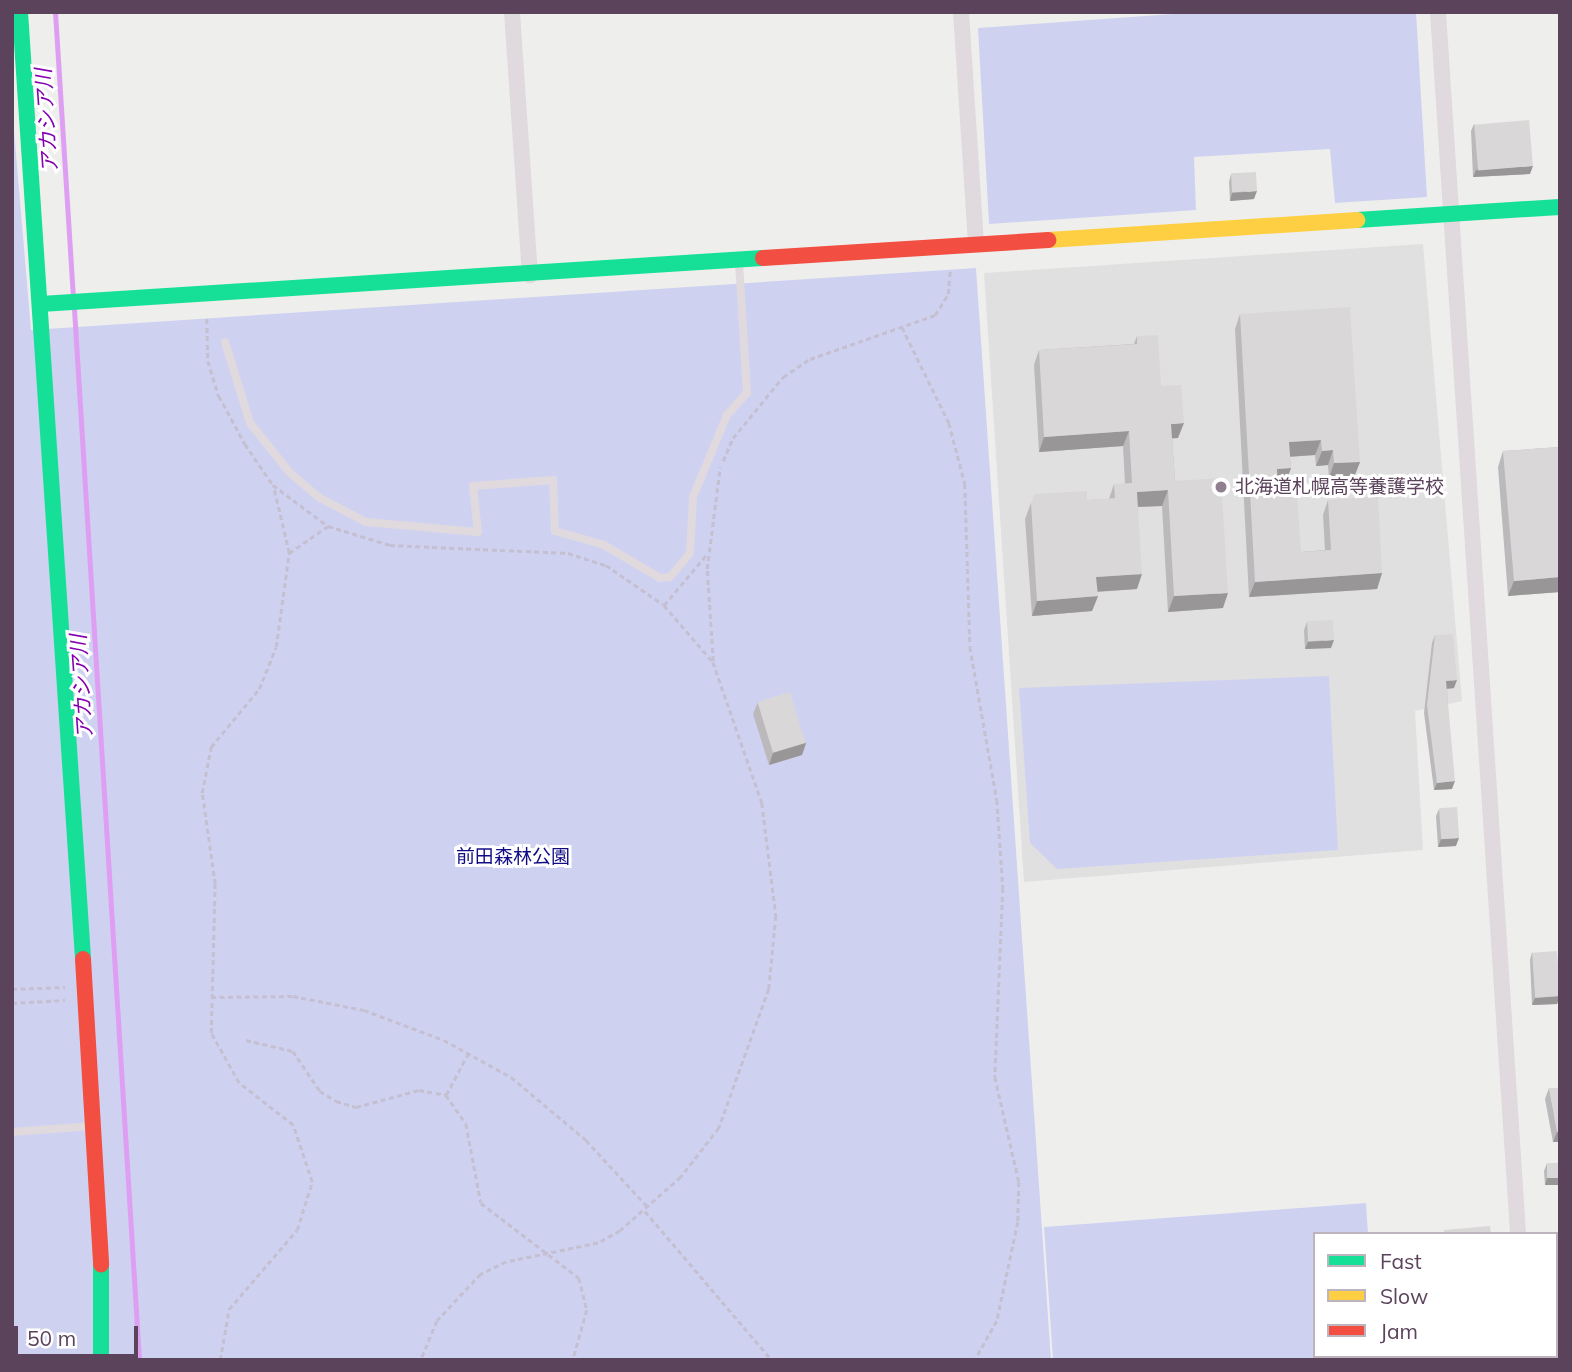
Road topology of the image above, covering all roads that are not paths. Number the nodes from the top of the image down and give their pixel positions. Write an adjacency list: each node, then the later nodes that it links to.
1 (20, 12): 10 (street)
2 (512, 12): 9 (street)
3 (961, 12): 7 (street)
4 (1438, 12): 6 (street)
5 (1560, 208): 6 (street)
6 (1450, 214): 7 (street); 14 (street)
7 (976, 245): 8 (street)
8 (739, 260): 9 (street); 11 (lane)
9 (530, 275): 10 (street)
10 (46, 304): 12 (street)
11 (225, 342)
12 (94, 1126): 13 (lane); 15 (street)
13 (12, 1132)
14 (1518, 1232)
15 (101, 1360)

